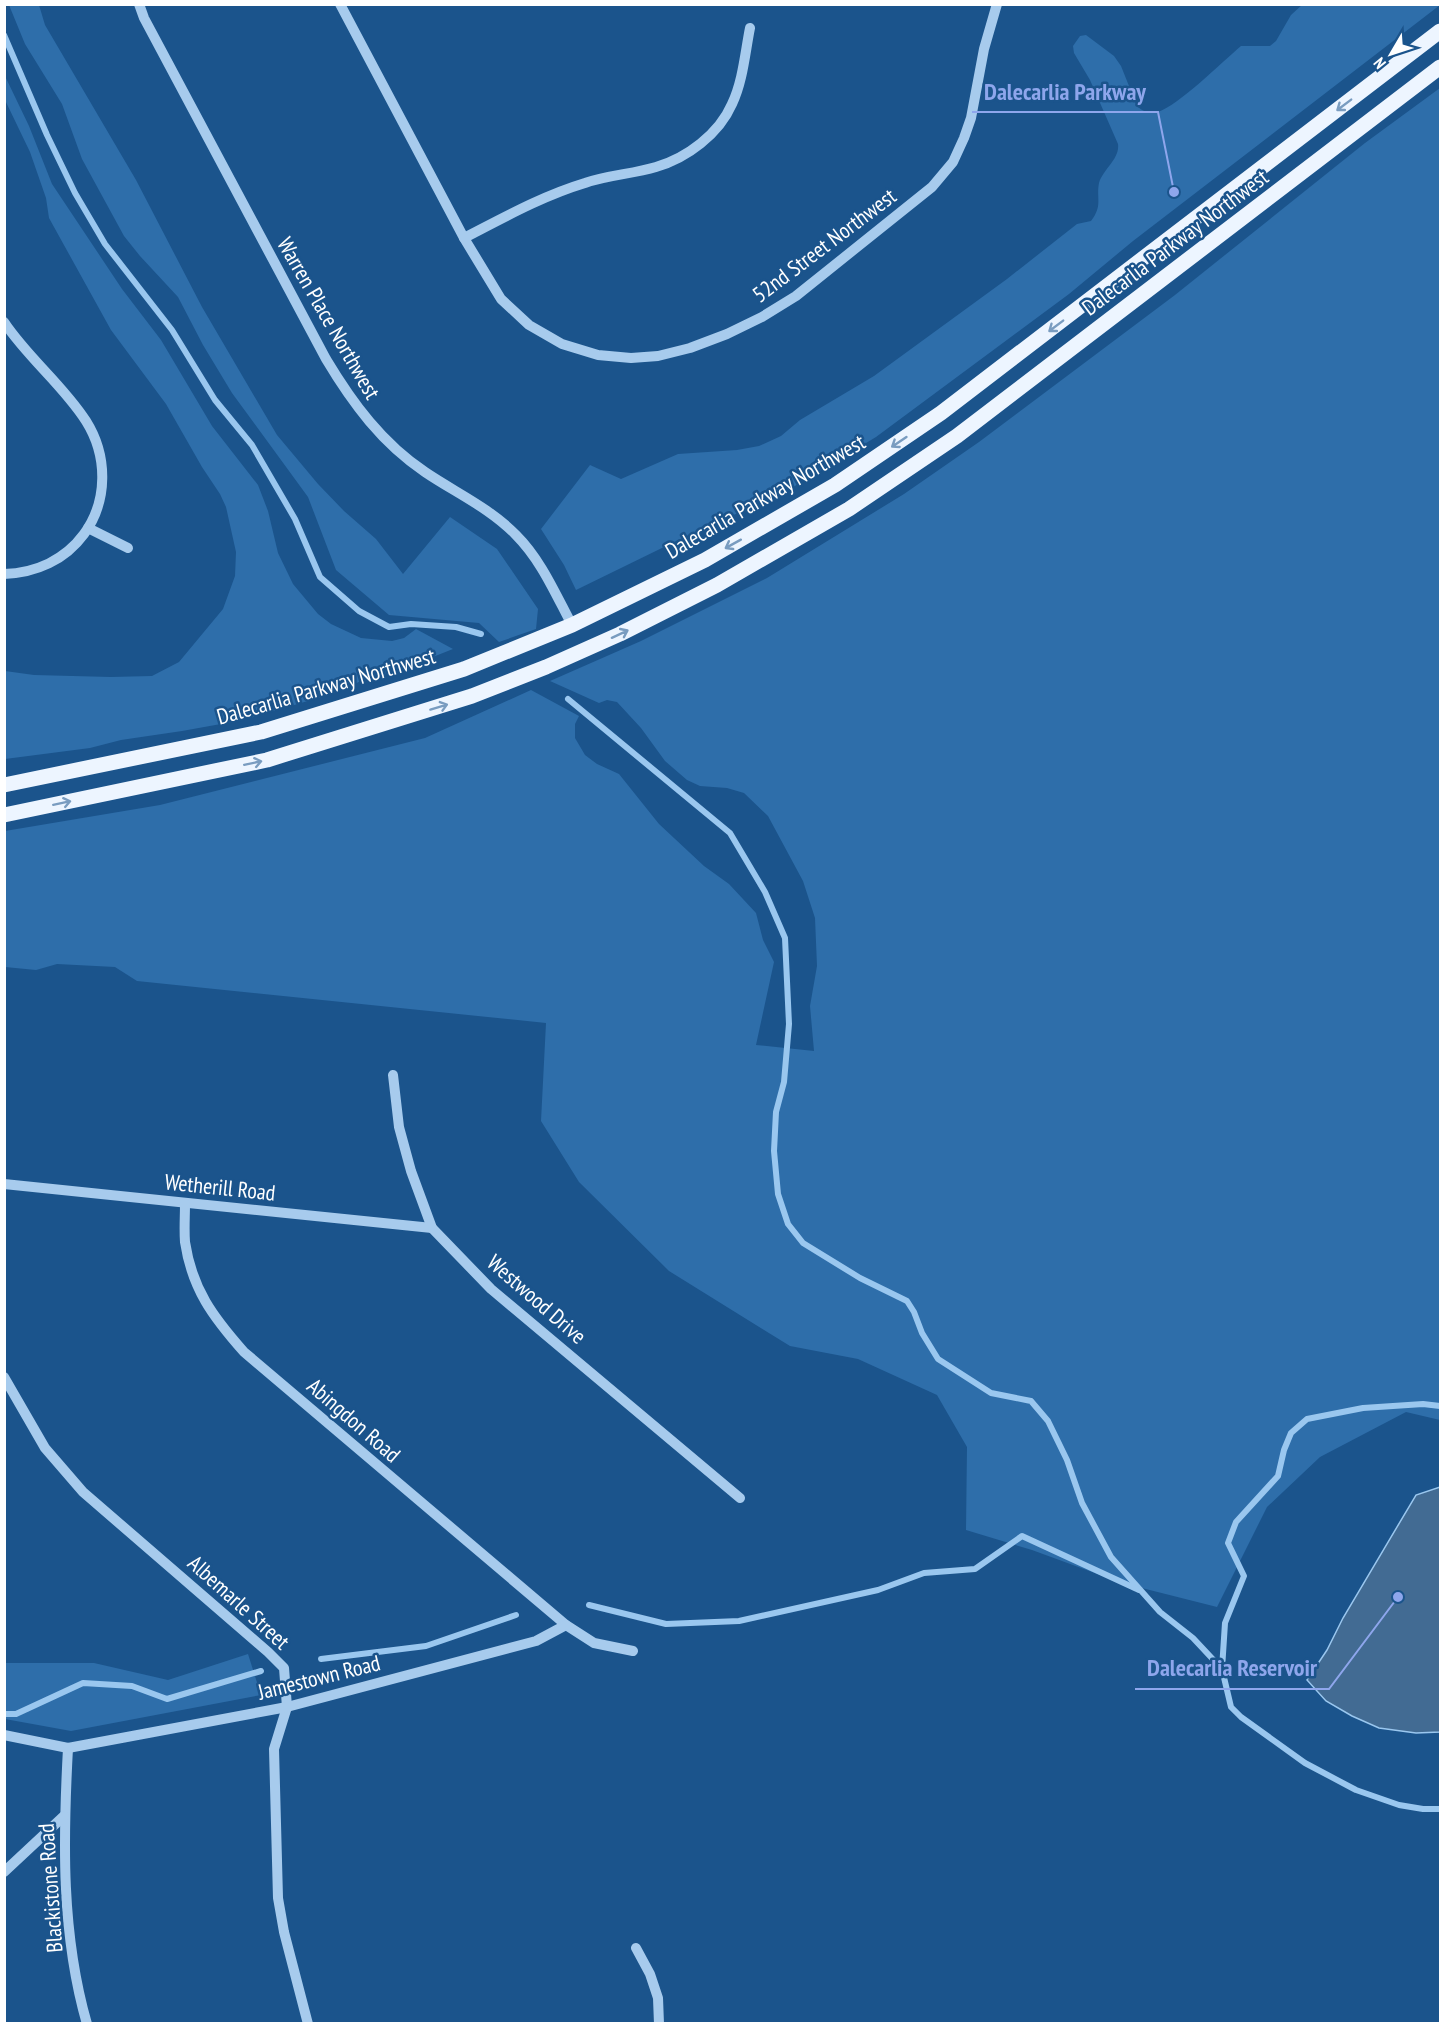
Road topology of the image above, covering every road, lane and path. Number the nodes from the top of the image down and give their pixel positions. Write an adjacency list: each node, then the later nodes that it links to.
1 (139, 4): 12 (street, Warren Place Northwest)
2 (340, 4): 7 (street, 52nd Street Northwest)
3 (997, 4): 7 (street, 52nd Street Northwest)
4 (750, 28): 7 (street)
5 (1440, 31): 12 (main road, Dalecarlia Parkway Northwest, one-way to 12)
6 (1440, 67): 14 (main road, Dalecarlia Parkway Northwest, one-way to 6)
7 (464, 238)
8 (6, 329): 9 (street)
9 (88, 528): 10 (street); 11 (street)
10 (128, 548)
11 (4, 574)
12 (572, 624): 13 (main road, Dalecarlia Parkway Northwest)
13 (4, 785)
14 (4, 815)
15 (393, 1075): 18 (street, Westwood Drive)
16 (4, 1184): 17 (street, Wetherill Road)
17 (185, 1204): 18 (street, Wetherill Road); 21 (street, Abingdon Road)
18 (432, 1228): 20 (street, Westwood Drive)
19 (4, 1377): 23 (street, Albemarle Street)
20 (740, 1498)
21 (566, 1625): 22 (street); 23 (street, Jamestown Road)
22 (633, 1651)
23 (287, 1707): 25 (street, Jamestown Road); 30 (street, Albemarle Street)
24 (4, 1735): 25 (street, Jamestown Road)
25 (68, 1748): 26 (street, Blackistone Road)
26 (64, 1816): 27 (street); 29 (street, Blackistone Road)
27 (4, 1872)
28 (636, 1948): 31 (street)
29 (87, 2024)
30 (308, 2024)
31 (659, 2024)

